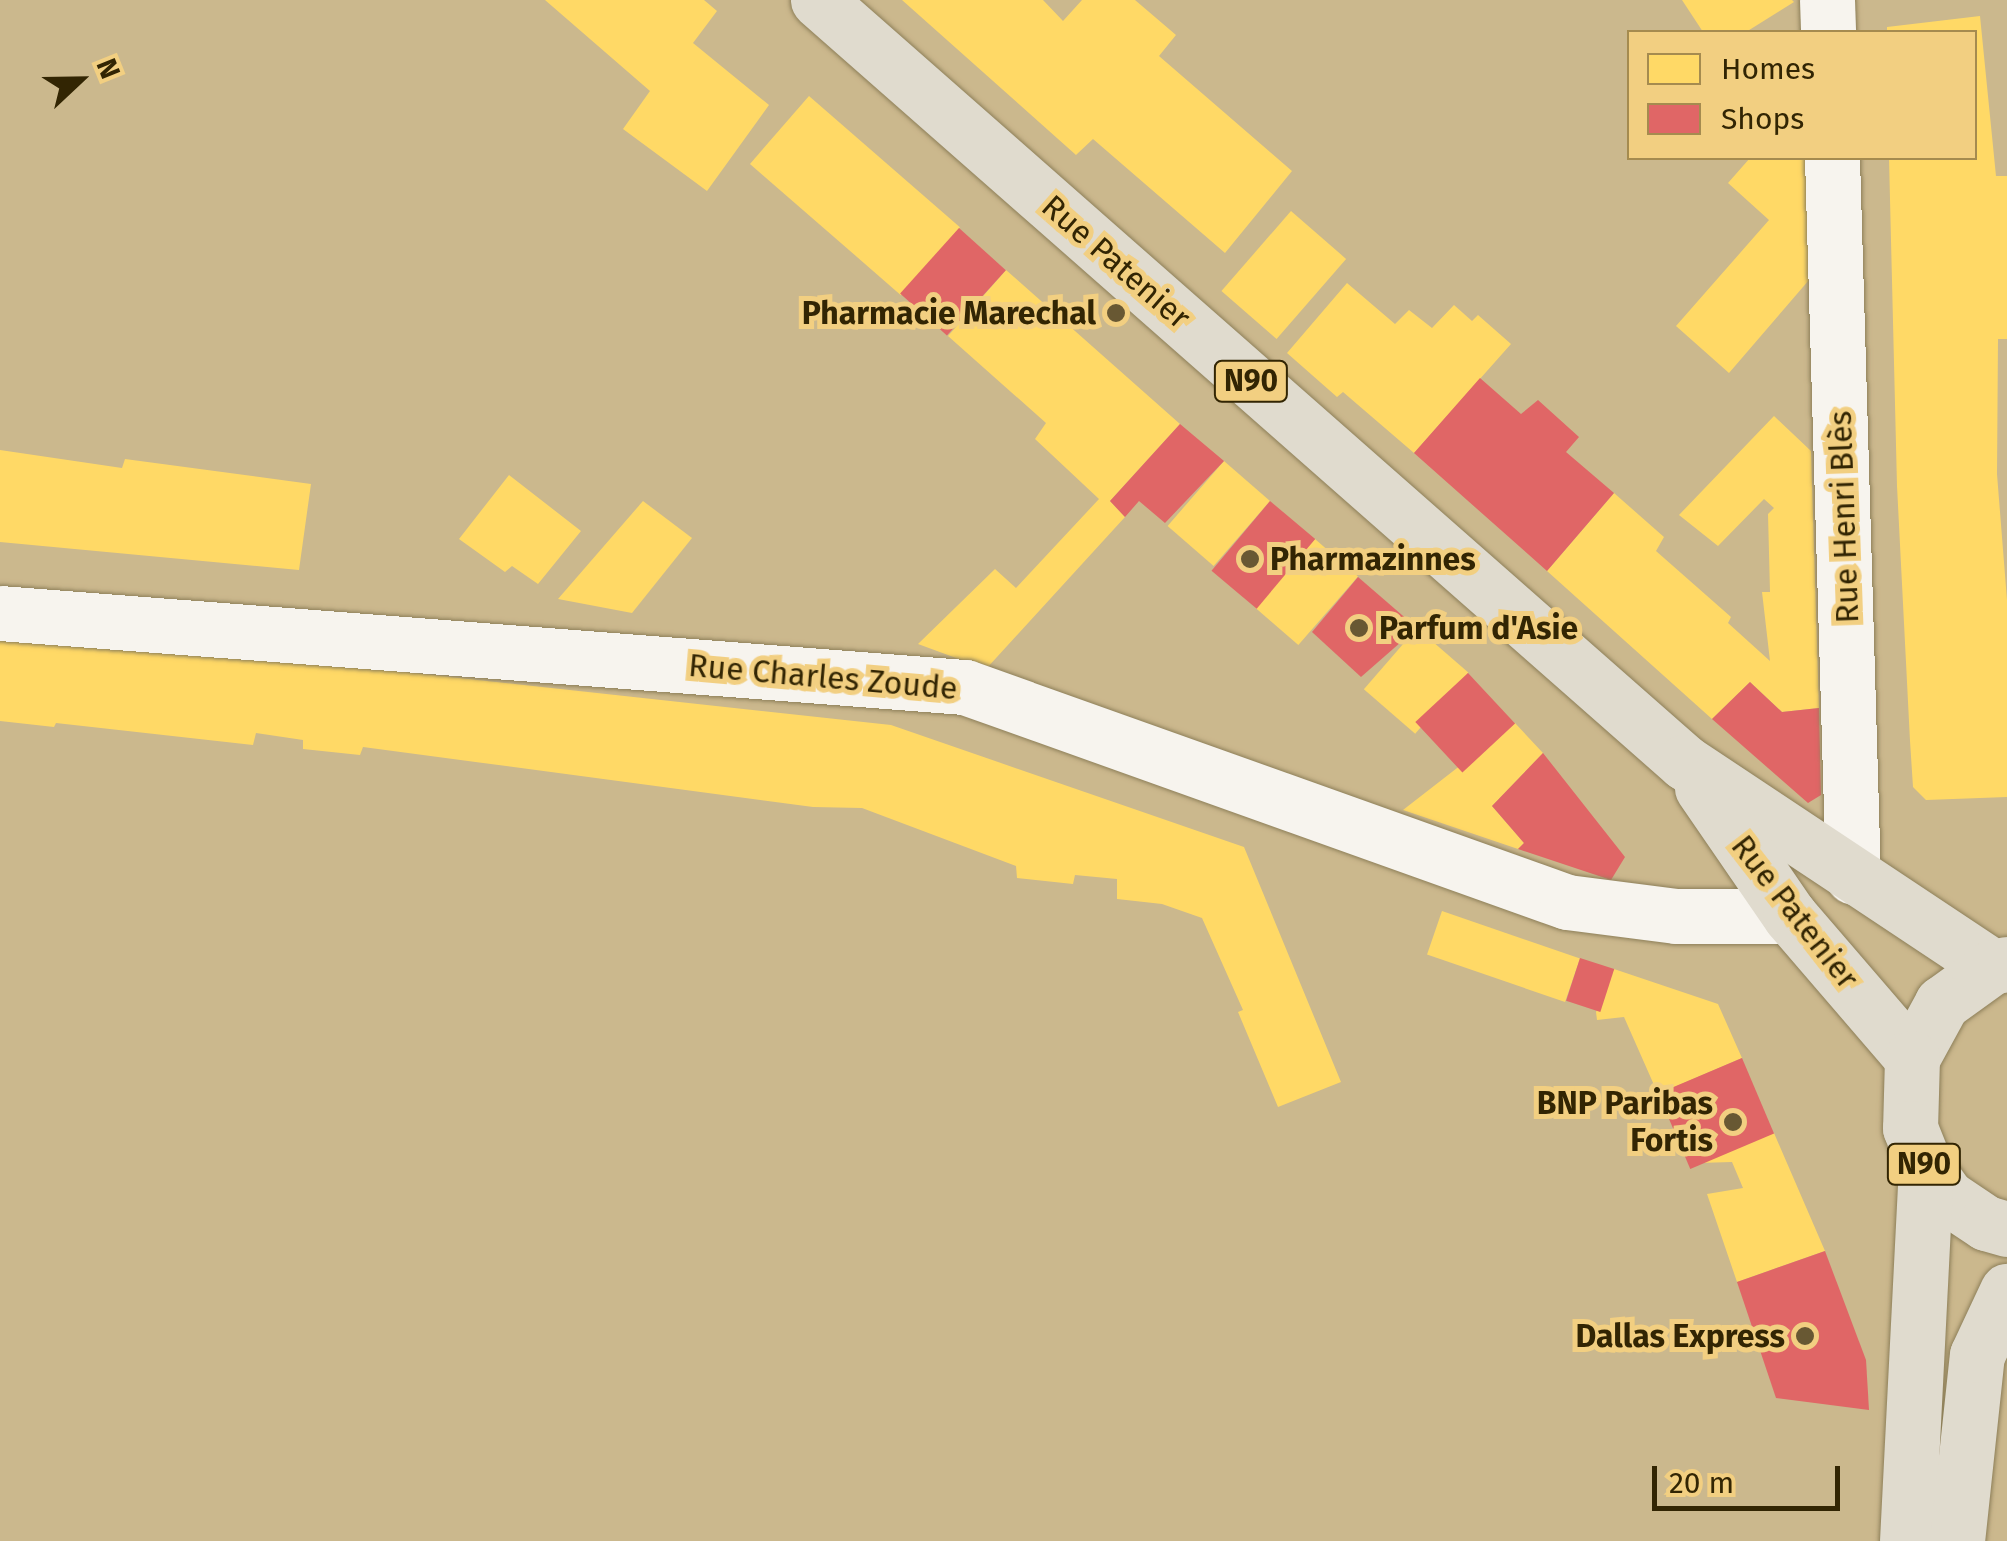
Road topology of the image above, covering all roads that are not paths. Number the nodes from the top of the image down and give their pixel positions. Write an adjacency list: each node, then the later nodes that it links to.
1 (818, 0): 6 (main road, Rue Patenier / N90)
2 (1827, 0): 3 (street)
3 (1828, 30)
4 (1832, 160): 7 (street, Rue Henri Blès)
5 (0, 613): 8 (street, Rue Charles Zoude)
6 (1684, 762): 7 (main road, Rue Patenier / N90); 8 (main road, Rue Patenier / N90)
7 (1853, 877): 9 (main road, Rue Patenier / N90)
8 (1790, 916): 10 (main road, Rue Patenier / N90)
9 (2000, 965): 10 (main road, N90)
10 (1912, 1058): 11 (main road, N90)
11 (1926, 1168): 12 (main road, N90); 14 (main road)
12 (2007, 1230)
13 (2007, 1290): 15 (main road)
14 (1907, 1541)
15 (1957, 1541)

